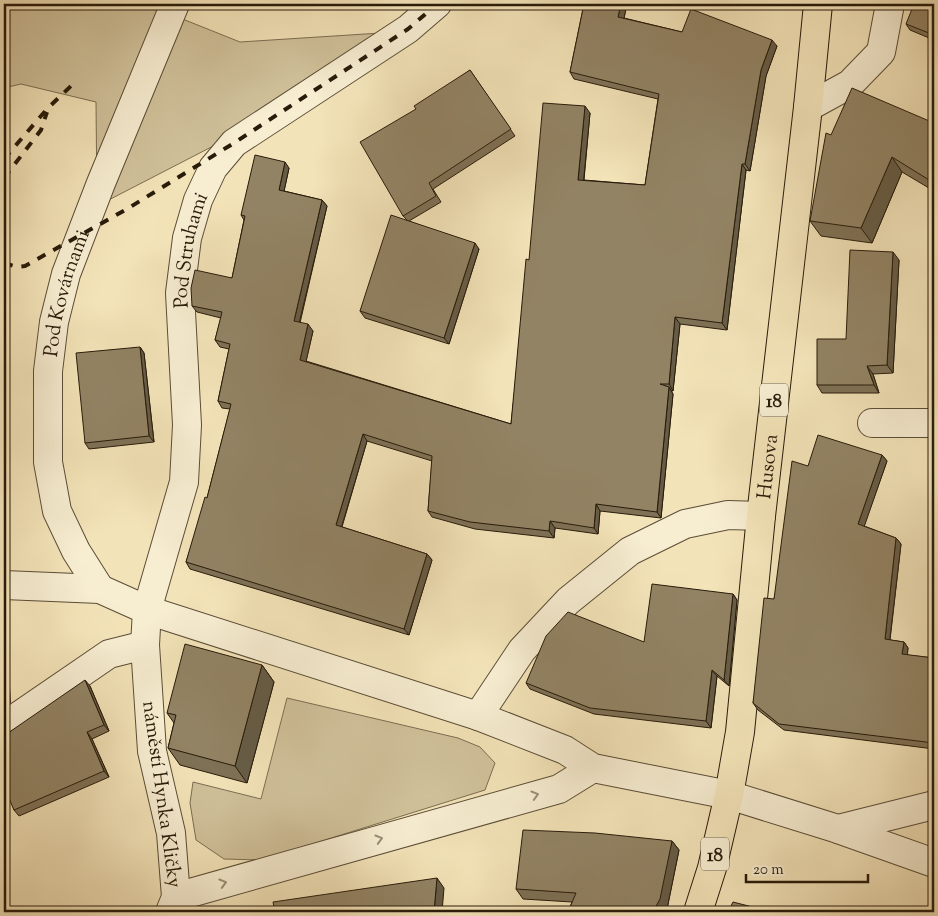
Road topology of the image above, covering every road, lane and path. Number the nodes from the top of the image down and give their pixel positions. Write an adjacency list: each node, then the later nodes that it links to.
1 (174, 4): 10 (street, Pod Kovárnami)
2 (437, 4): 11 (street, Pod Struhami)
3 (818, 4): 5 (main road, Husova / 18)
4 (890, 4): 5 (street)
5 (808, 107): 8 (main road, Husova / 18)
6 (872, 423): 7 (street)
7 (934, 423)
8 (761, 516): 13 (street); 16 (main road, Husova / 18)
9 (4, 585): 10 (street)
10 (100, 589): 11 (street)
11 (148, 610): 12 (street, náměstí Hynka Kličky); 13 (street)
12 (145, 645): 14 (street); 20 (street, náměstí Hynka Kličky)
13 (478, 716): 15 (street)
14 (4, 726)
15 (593, 768): 16 (street); 20 (street, náměstí Hynka Kličky, one-way to 15)
16 (729, 796): 18 (street); 21 (main road, 18)
17 (934, 805): 18 (street)
18 (838, 829): 19 (street)
19 (934, 863)
20 (173, 904)
21 (698, 912)

